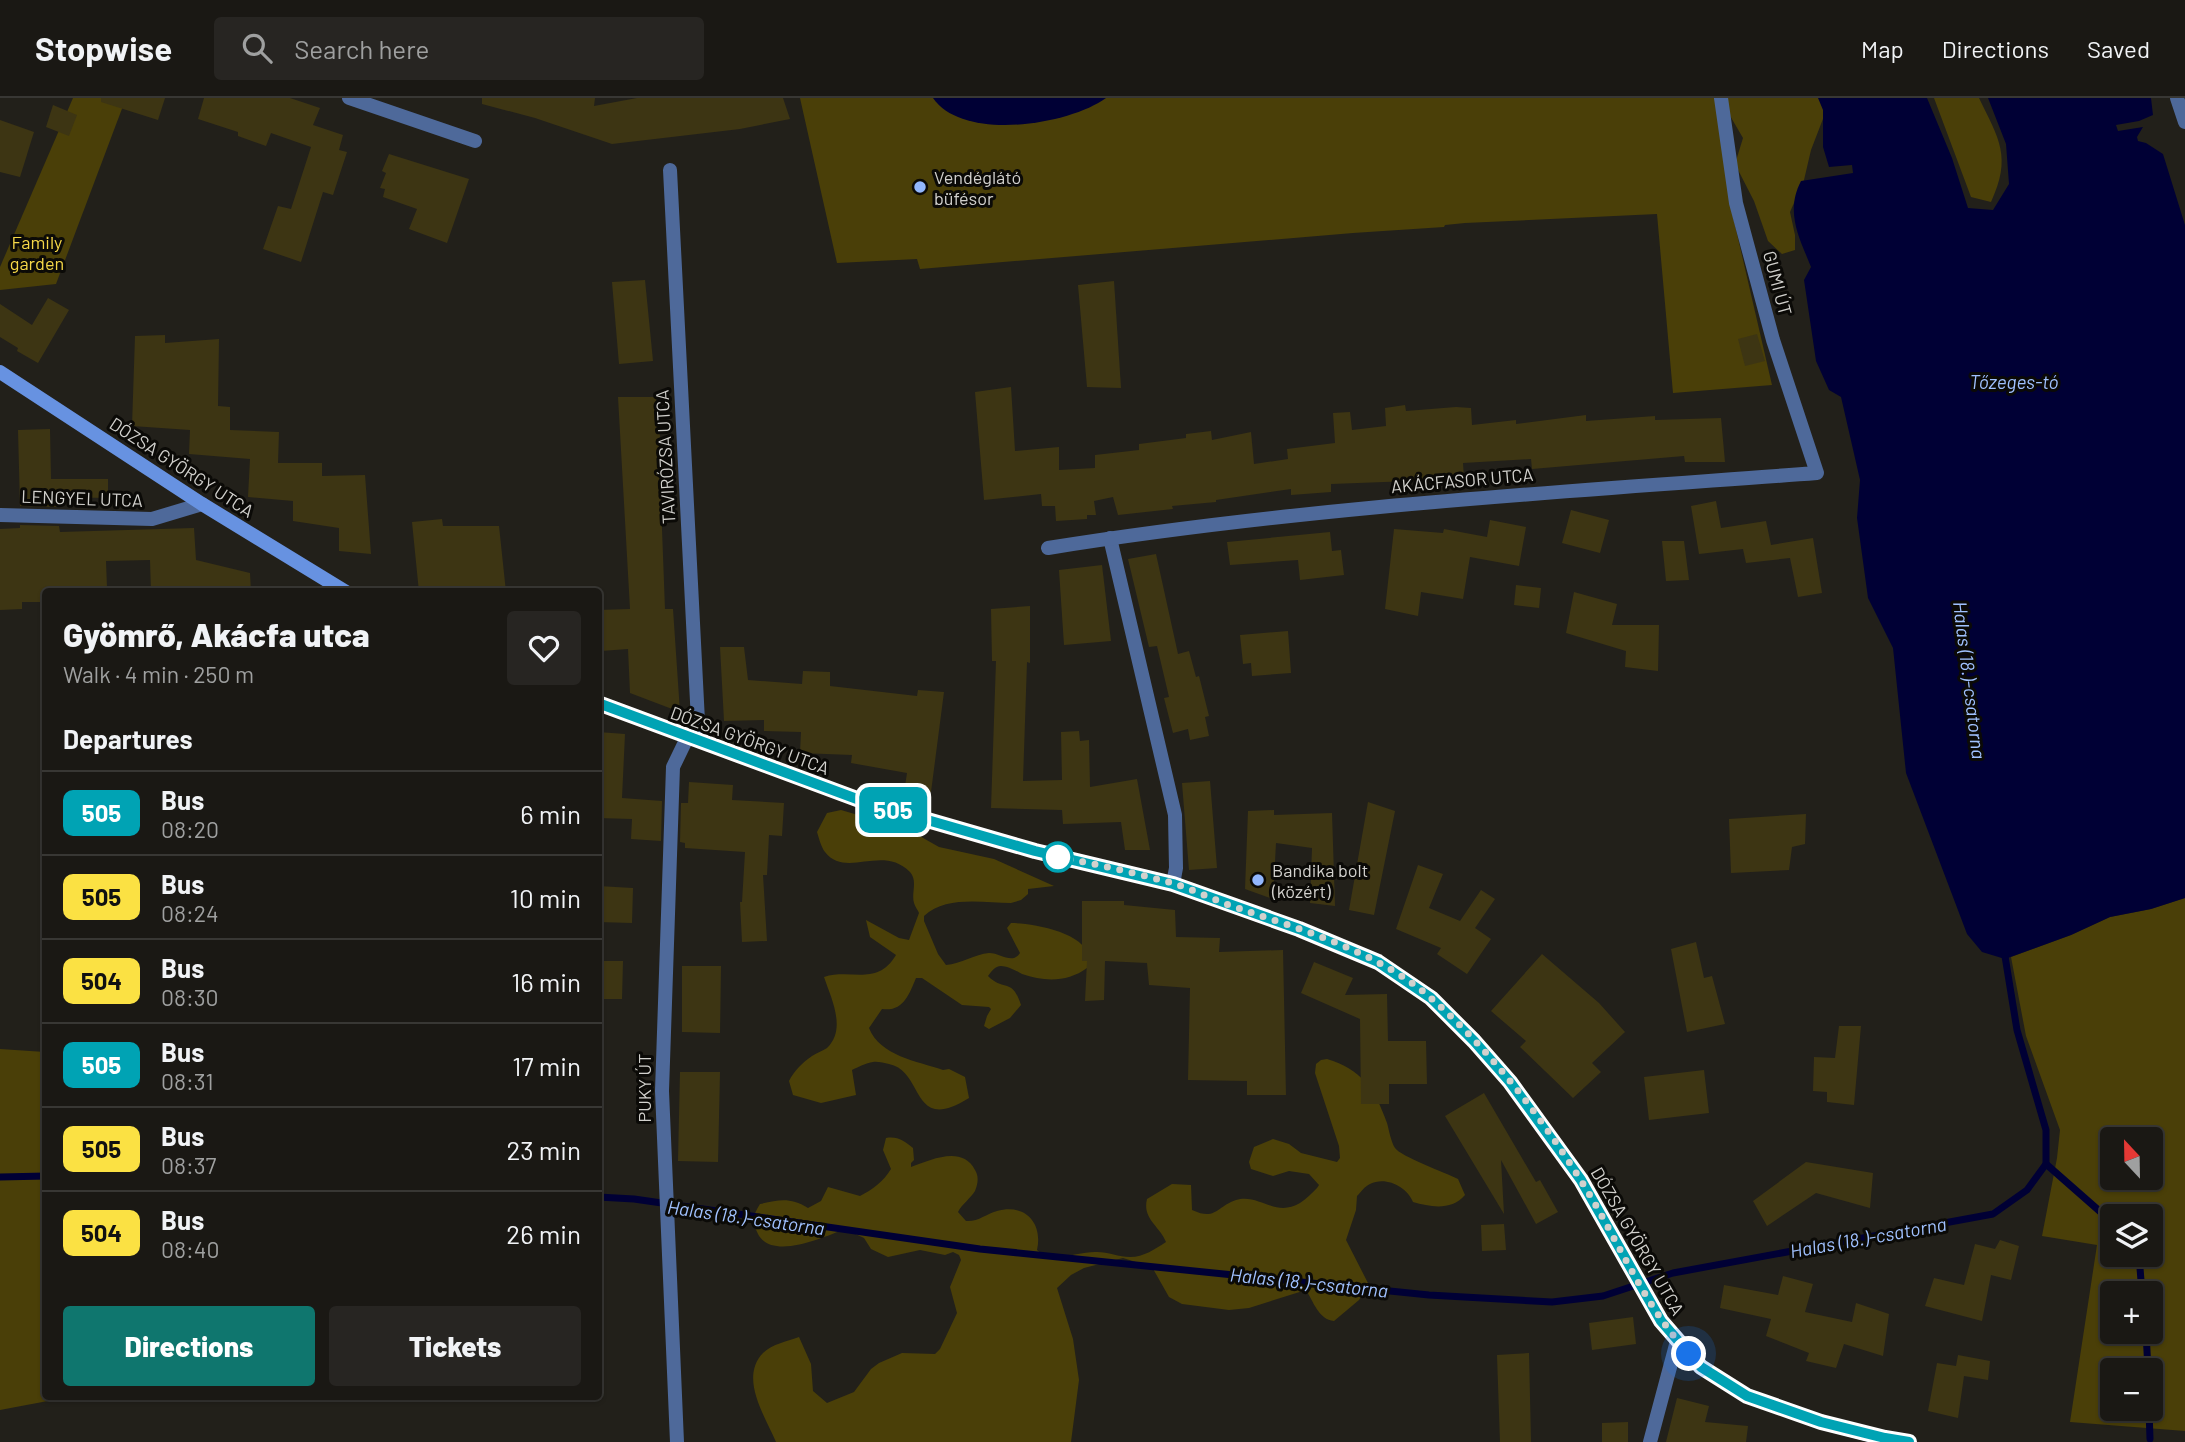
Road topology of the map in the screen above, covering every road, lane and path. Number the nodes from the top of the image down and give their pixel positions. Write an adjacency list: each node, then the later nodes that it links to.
1 (349, 98): 5 (street)
2 (1721, 98): 8 (street, GUMI ÚT)
3 (2177, 98): 4 (street)
4 (2185, 121)
5 (475, 141)
6 (670, 170): 15 (street, TAVIRÓZSA UTCA)
7 (0, 372): 9 (main road, DÓZSA GYÖRGY UTCA)
8 (1817, 473): 11 (street, AKÁCFASOR UTCA)
9 (202, 505): 10 (street, LENGYEL UTCA); 13 (main road, DÓZSA GYÖRGY UTCA)
10 (0, 515)
11 (1110, 538): 12 (street, AKÁCFASOR UTCA); 16 (street)
12 (1048, 548)
13 (339, 588)
14 (602, 705): 15 (main road, DÓZSA GYÖRGY UTCA)
15 (693, 739): 16 (main road, DÓZSA GYÖRGY UTCA); 18 (street, PUKY ÚT)
16 (1173, 884): 17 (main road, DÓZSA GYÖRGY UTCA)
17 (1677, 1341): 19 (street); 20 (main road, DÓZSA GYÖRGY UTCA)
18 (677, 1442)
19 (1650, 1442)
20 (1909, 1442)

